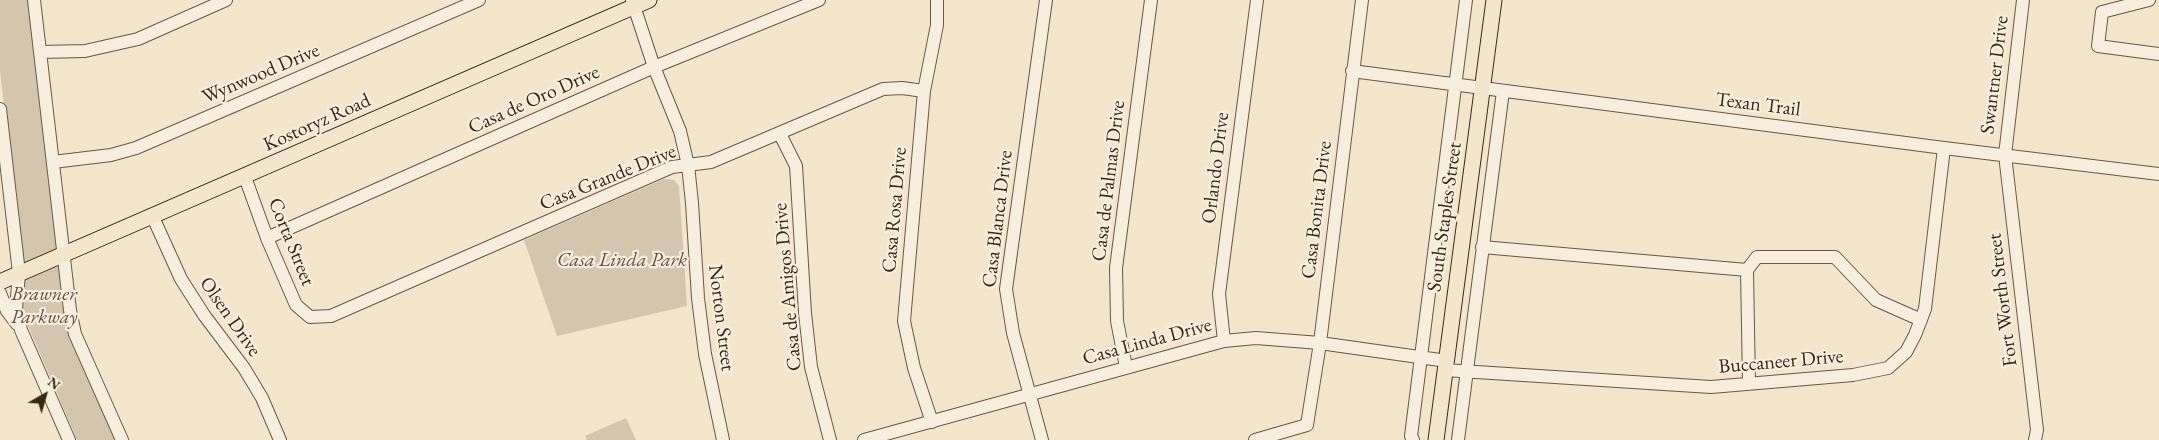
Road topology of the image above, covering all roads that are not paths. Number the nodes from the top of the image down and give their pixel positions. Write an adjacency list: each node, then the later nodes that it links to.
1 (34, 0): 16 (street)
2 (226, 0): 16 (street)
3 (479, 0): 28 (street, Wynwood Drive)
4 (649, 0): 15 (main road, Kostoryz Road)
5 (819, 0): 18 (street, Casa de Oro Drive)
6 (937, 0): 22 (street, Casa Rosa Drive)
7 (1046, 0): 50 (street, Casa Blanca Drive)
8 (1151, 0): 46 (street, Casa de Palmas Drive)
9 (1257, 0): 43 (street, Orlando Drive)
10 (1362, 0): 19 (street, Casa Bonita Drive)
11 (1466, 0): 20 (street)
12 (1494, 0): 21 (main road, South Staples Street)
13 (2024, 0): 27 (street, Swantner Drive)
14 (2149, 0): 17 (street)
15 (633, 4): 18 (street, Norton Street); 31 (main road, Kostoryz Road)
16 (40, 52): 28 (street)
17 (2159, 54)
18 (654, 68): 29 (street, Norton Street); 33 (street, Casa de Oro Drive)
19 (1352, 71): 20 (street, Texan Trail); 44 (street, Casa Bonita Drive)
20 (1455, 85): 21 (street, Texan Trail); 45 (street)
21 (1483, 89): 23 (street, Texan Trail); 47 (main road, South Staples Street)
22 (924, 91): 25 (street, Casa Grande Drive); 51 (street, Casa Rosa Drive)
23 (1504, 91): 26 (street, Texan Trail); 34 (street)
24 (0, 109): 37 (street)
25 (780, 134): 29 (street, Casa Grande Drive); 56 (street, Casa de Amigos Drive)
26 (1944, 148): 27 (street, Texan Trail); 41 (street, Buccaneer Drive)
27 (2005, 155): 30 (street, Texan Trail); 63 (street, Fort Worth Street)
28 (53, 162): 35 (street)
29 (688, 165): 40 (street, Casa Grande Drive); 55 (street, Norton Street)
30 (2159, 174)
31 (244, 177): 32 (main road, Kostoryz Road); 33 (street, Corta Street)
32 (152, 214): 35 (main road, Kostoryz Road); 54 (street, Olsen Drive)
33 (266, 238): 40 (street, Corta Street)
34 (1482, 248): 36 (street); 48 (street)
35 (64, 253): 37 (main road, Kostoryz Road); 53 (street)
36 (1747, 270): 41 (street); 49 (street)
37 (20, 273): 38 (main road, Kostoryz Road); 42 (street)
38 (0, 282)
39 (0, 293): 42 (street)
40 (310, 317)
41 (1921, 320): 49 (street, Buccaneer Drive)
42 (21, 330): 52 (street)
43 (1224, 341): 44 (street, Casa Linda Drive); 46 (street, Casa Linda Drive)
44 (1320, 343): 45 (street, Casa Linda Drive); 59 (street, Casa Bonita Drive)
45 (1421, 357): 47 (street, Casa Linda Drive); 60 (street)
46 (1126, 366): 50 (street, Casa Linda Drive)
47 (1446, 366): 48 (street, Buccaneer Drive); 61 (main road, South Staples Street)
48 (1466, 372): 49 (street, Buccaneer Drive); 62 (street)
49 (1749, 384)
50 (1028, 394): 51 (street, Casa Linda Drive); 58 (street, Casa Blanca Drive)
51 (932, 422): 57 (street, Casa Linda Drive)
52 (69, 440)
53 (122, 440)
54 (280, 440)
55 (723, 440)
56 (830, 440)
57 (864, 440)
58 (1042, 440)
59 (1254, 440)
60 (1413, 440)
61 (1436, 440)
62 (1458, 440)
63 (2035, 440)

